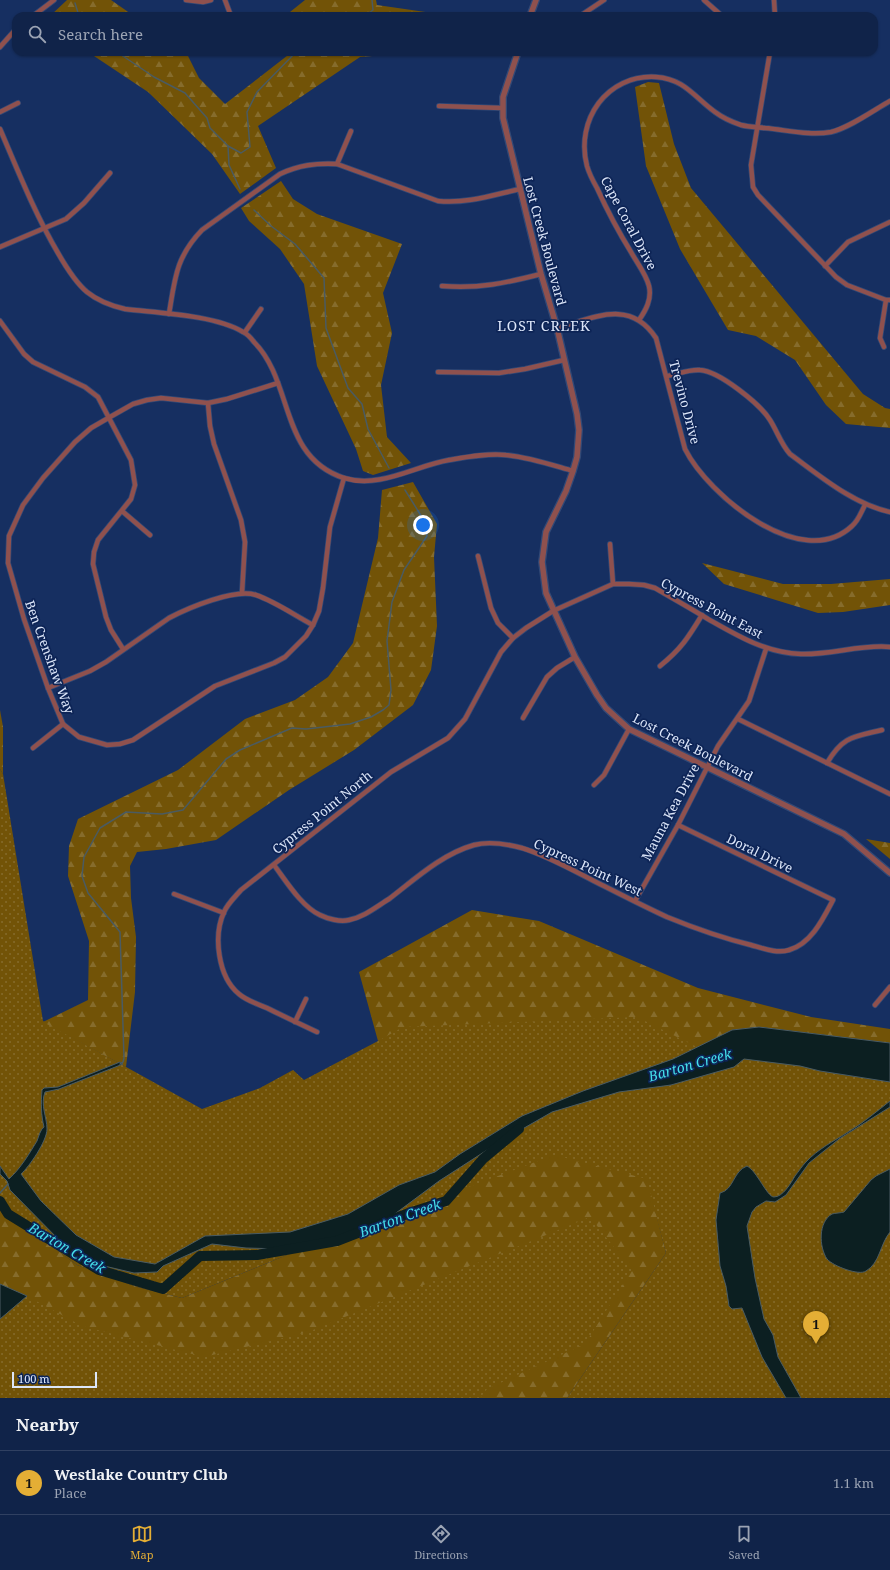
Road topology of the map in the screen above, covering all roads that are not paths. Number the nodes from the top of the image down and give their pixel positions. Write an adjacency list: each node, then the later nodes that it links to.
1 (54, 0): 9 (street)
2 (186, 0): 3 (street)
3 (211, 0)
4 (225, 0): 10 (street)
5 (536, 0): 11 (street)
6 (604, 0): 12 (street)
7 (704, 0): 13 (street)
8 (774, 0): 14 (street)
9 (39, 12)
10 (230, 12)
11 (532, 12)
12 (586, 12)
13 (718, 12)
14 (775, 12)
15 (12, 34): 16 (street)
16 (0, 47)
17 (517, 56): 22 (street, Lost Creek Boulevard)
18 (769, 56): 24 (street)
19 (890, 101): 24 (street, Cape Coral Drive)
20 (18, 103): 23 (street)
21 (439, 106): 22 (street)
22 (502, 108): 29 (street, Lost Creek Boulevard)
23 (0, 112)
24 (756, 126): 33 (street); 39 (street, Cape Coral Drive)
25 (0, 129): 31 (street)
26 (351, 131): 27 (street)
27 (337, 164): 29 (street); 38 (street)
28 (110, 173): 31 (street)
29 (520, 189): 34 (street, Lost Creek Boulevard)
30 (890, 222): 33 (street)
31 (43, 228): 32 (street); 38 (street)
32 (0, 247)
33 (825, 266): 36 (street)
34 (541, 274): 35 (street); 41 (street, Lost Creek Boulevard)
35 (442, 286)
36 (888, 300): 43 (street)
37 (261, 309): 42 (street)
38 (169, 314): 42 (street)
39 (639, 320): 41 (street, Trevino Drive); 46 (street, Trevino Drive)
40 (0, 322): 49 (street)
41 (557, 328): 44 (street, Lost Creek Boulevard)
42 (245, 332): 47 (street)
43 (884, 347)
44 (564, 360): 45 (street); 50 (street, Lost Creek Boulevard)
45 (438, 372)
46 (667, 376): 52 (street); 52 (street, Trevino Drive)
47 (278, 383): 48 (street, Ben Crenshaw Way); 51 (street)
48 (208, 403): 49 (street, Ben Crenshaw Way); 59 (street)
49 (110, 417): 53 (street); 69 (street, Ben Crenshaw Way)
50 (574, 471): 51 (street); 60 (street, Lost Creek Boulevard)
51 (344, 478): 62 (street, Ben Crenshaw Way)
52 (865, 505): 54 (street)
53 (122, 511): 55 (street); 65 (street)
54 (890, 512)
55 (150, 535)
56 (610, 544): 58 (street)
57 (478, 556): 63 (street)
58 (613, 584): 60 (street, Cypress Point East); 61 (street, Cypress Point East)
59 (242, 593): 62 (street); 65 (street)
60 (553, 611): 63 (street, Cypress Point North); 67 (street, Lost Creek Boulevard)
61 (702, 615): 66 (street, Cypress Point East); 68 (street)
62 (313, 625): 72 (street, Ben Crenshaw Way)
63 (513, 638): 81 (street, Cypress Point North)
64 (890, 647): 66 (street, Cypress Point East)
65 (123, 649): 69 (street)
66 (766, 649): 71 (street, Mauna Kea Drive)
67 (575, 658): 70 (street); 73 (street, Lost Creek Boulevard)
68 (660, 666)
69 (48, 688): 72 (street, Ben Crenshaw Way)
70 (523, 718)
71 (738, 719): 76 (street); 77 (street, Mauna Kea Drive)
72 (63, 724): 75 (street)
73 (629, 729): 77 (street, Lost Creek Boulevard); 78 (street)
74 (882, 730): 76 (street)
75 (32, 748)
76 (827, 763): 79 (street)
77 (706, 768): 80 (street, Mauna Kea Drive); 82 (street, Lost Creek Boulevard)
78 (594, 785)
79 (890, 794)
80 (678, 825): 84 (street, Doral Drive); 85 (street, Mauna Kea Drive)
81 (274, 865): 85 (street, Cypress Point West); 86 (street, Cypress Point North)
82 (890, 873)
83 (174, 894): 86 (street)
84 (833, 900): 85 (street, Cypress Point West)
85 (635, 901)
86 (224, 913): 90 (street, Cypress Point North)
87 (890, 987): 89 (street)
88 (306, 999): 90 (street)
89 (875, 1005)
90 (295, 1022): 91 (street, Cypress Point North)
91 (317, 1032)

